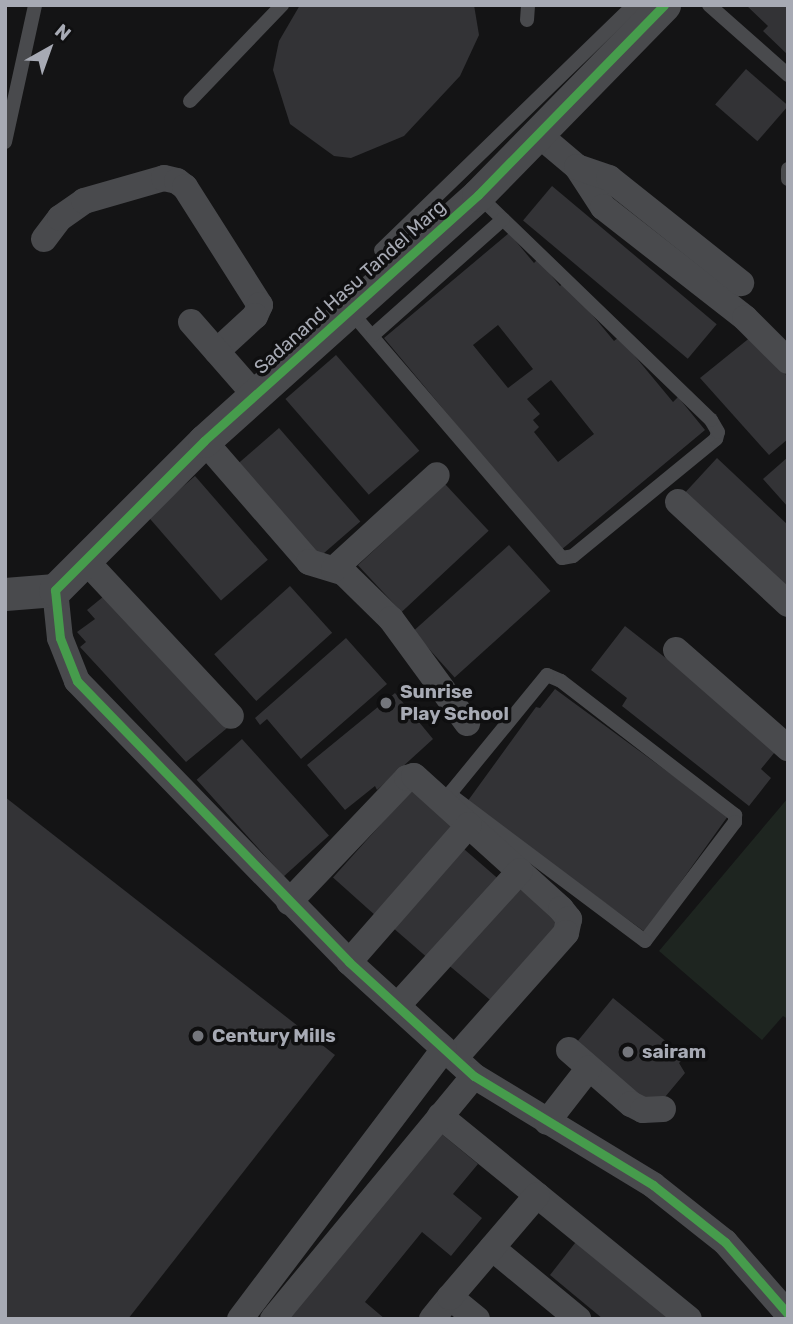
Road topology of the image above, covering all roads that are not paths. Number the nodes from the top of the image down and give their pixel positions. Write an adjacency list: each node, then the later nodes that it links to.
1 (35, 5): 10 (lane)
2 (282, 5): 8 (lane)
3 (634, 5): 6 (lane)
4 (664, 5): 6 (street, Sadanand Hasu Tandel Marg)
5 (718, 8): 7 (lane)
6 (582, 72): 9 (street, Sadanand Hasu Tandel Marg); 16 (lane)
7 (788, 75)
8 (190, 101)
9 (538, 134): 11 (street); 14 (street, Sadanand Hasu Tandel Marg)
10 (5, 142)
11 (577, 167): 20 (street); 24 (street)
12 (788, 169): 13 (lane)
13 (788, 179)
14 (478, 195): 15 (lane); 16 (street, Sadanand Hasu Tandel Marg)
15 (503, 219): 19 (lane); 22 (lane)
16 (418, 238): 18 (lane); 19 (lane); 22 (street, Sadanand Hasu Tandel Marg)
17 (44, 239): 23 (street)
18 (381, 250)
19 (444, 277): 22 (lane)
20 (741, 283)
21 (191, 322): 23 (street)
22 (362, 323): 25 (street, Sadanand Hasu Tandel Marg)
23 (217, 351): 25 (street)
24 (788, 361)
25 (255, 395): 26 (street, Sadanand Hasu Tandel Marg)
26 (204, 441): 29 (street, Sadanand Hasu Tandel Marg); 30 (street)
27 (437, 475): 30 (street)
28 (678, 502): 33 (street)
29 (86, 561): 31 (street, Sadanand Hasu Tandel Marg); 35 (street)
30 (334, 569): 36 (street)
31 (55, 590): 32 (street); 41 (street)
32 (5, 594)
33 (788, 604)
34 (676, 649): 38 (street)
35 (231, 716)
36 (467, 723): 37 (lane)
37 (486, 747): 37 (lane)
38 (788, 748)
39 (469, 825): 40 (street); 41 (street); 42 (street)
40 (520, 871): 43 (street); 45 (street)
41 (289, 902): 42 (street)
42 (349, 962): 43 (street)
43 (398, 1005): 45 (street)
44 (569, 1050): 46 (street)
45 (449, 1054): 47 (street); 55 (street)
46 (589, 1068): 48 (street); 50 (street)
47 (474, 1076): 49 (street); 50 (street)
48 (663, 1109)
49 (440, 1116): 51 (street); 56 (street)
50 (547, 1122): 54 (street)
51 (537, 1195): 52 (street); 60 (street)
52 (492, 1248): 53 (street); 59 (street)
53 (450, 1297): 57 (street); 58 (street)
54 (788, 1314)
55 (240, 1319)
56 (273, 1319)
57 (432, 1319)
58 (477, 1319)
59 (578, 1319)
60 (689, 1319)

